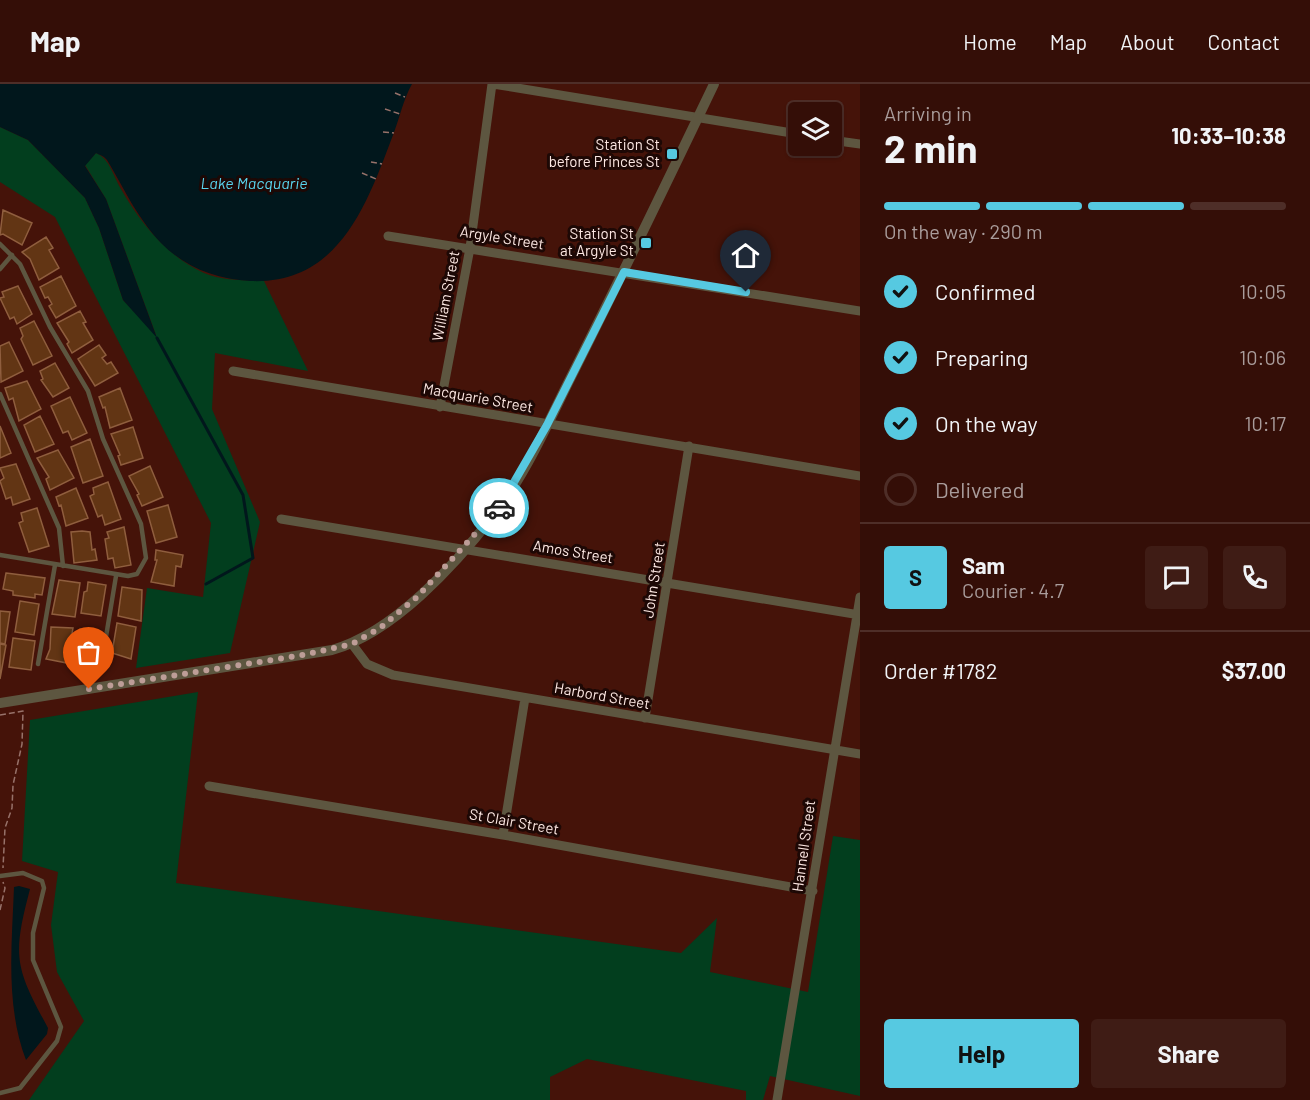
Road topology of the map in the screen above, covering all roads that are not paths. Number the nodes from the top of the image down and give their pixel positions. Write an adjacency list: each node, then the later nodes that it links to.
1 (493, 84): 3 (street); 10 (street, William Street)
2 (714, 84): 4 (street)
3 (542, 87): 4 (street)
4 (697, 118): 5 (street); 13 (street)
5 (788, 132)
6 (842, 142): 7 (street)
7 (860, 144)
8 (388, 236): 10 (street, Argyle Street)
9 (0, 244): 11 (lane)
10 (470, 248): 13 (street, Argyle Street); 17 (street, William Street)
11 (12, 255): 12 (lane); 26 (lane)
12 (0, 269)
13 (624, 272): 14 (street, Argyle Street); 18 (street)
14 (860, 311)
15 (233, 371): 17 (street, Macquarie Street)
16 (0, 394): 25 (lane)
17 (440, 406): 18 (street, Macquarie Street)
18 (547, 425): 19 (street, Macquarie Street); 22 (street)
19 (689, 446): 20 (street, Macquarie Street); 27 (street, John Street)
20 (860, 476)
21 (281, 519): 22 (street, Amos Street)
22 (464, 549): 27 (street, Amos Street); 30 (street)
23 (0, 555): 24 (lane)
24 (55, 565): 25 (lane); 32 (lane)
25 (63, 566): 26 (lane)
26 (117, 576): 31 (lane)
27 (669, 583): 29 (street, Amos Street); 35 (street, John Street)
28 (860, 597): 29 (street, Hannell Street)
29 (859, 615): 36 (street, Hannell Street)
30 (352, 644): 33 (street, Harbord Street); 34 (street)
31 (102, 661)
32 (38, 664)
33 (525, 698): 35 (street, Harbord Street); 39 (street)
34 (0, 702)
35 (645, 718): 36 (street, Harbord Street)
36 (833, 750): 37 (street, Harbord Street); 41 (street, Hannell Street)
37 (860, 754)
38 (209, 786): 39 (street, St Clair Street)
39 (503, 835): 41 (street, St Clair Street)
40 (1, 876): 42 (lane)
41 (813, 891): 43 (street, Hannell Street)
42 (0, 1093)
43 (777, 1100)

